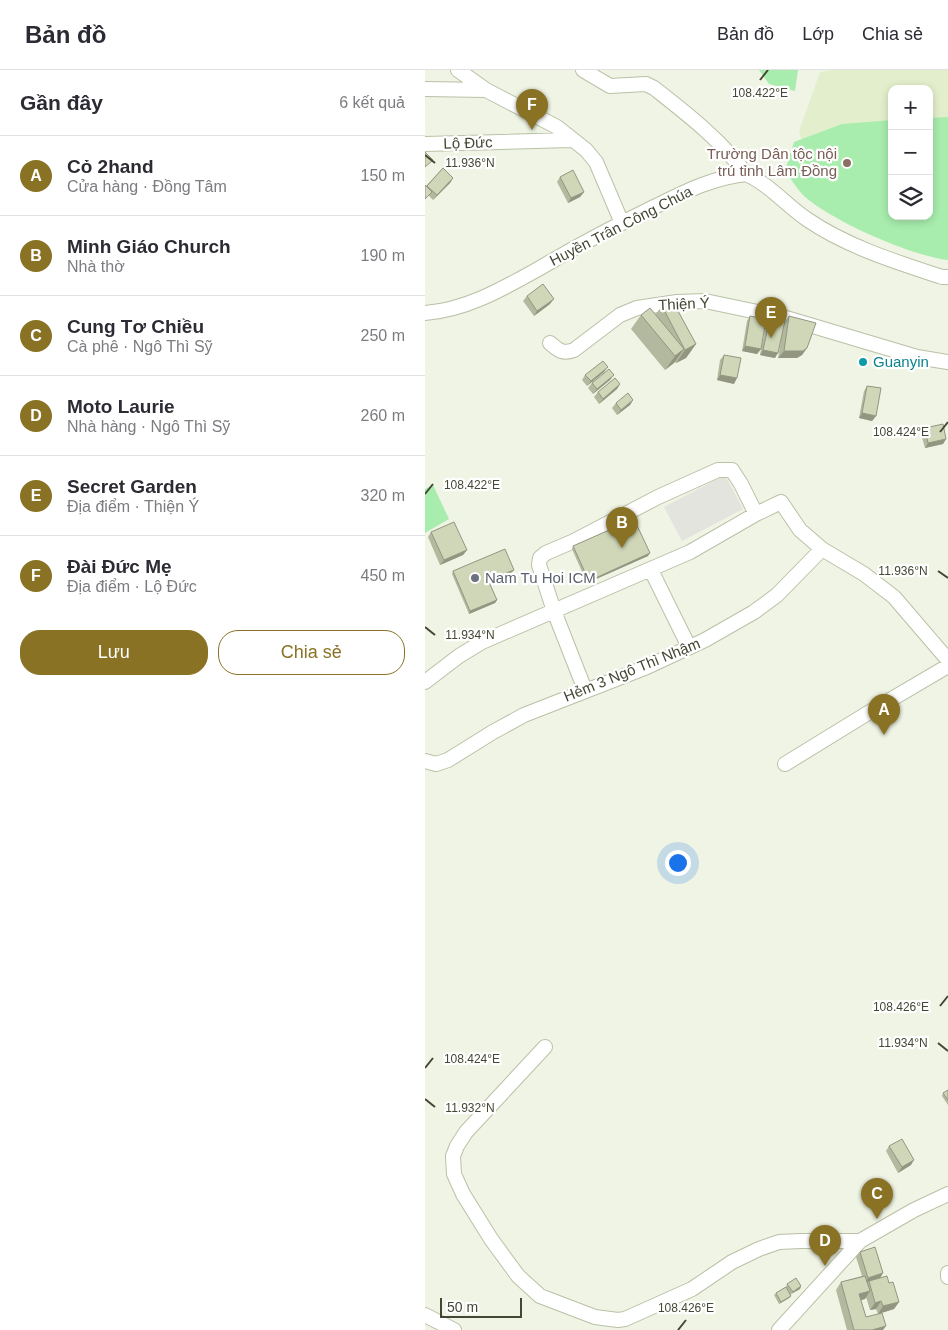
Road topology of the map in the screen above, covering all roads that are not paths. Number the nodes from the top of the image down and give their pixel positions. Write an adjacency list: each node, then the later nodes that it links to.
1 (458, 70): 4 (street)
2 (583, 70): 7 (street)
3 (425, 89): 4 (street)
4 (486, 90): 5 (street)
5 (571, 140): 6 (street, Lộ Đức); 8 (street)
6 (425, 144)
7 (746, 174): 8 (street, Huyền Trân Công Chúa); 9 (street)
8 (622, 223): 10 (street, Huyền Trân Công Chúa)
9 (948, 277)
10 (425, 313)
11 (550, 343): 12 (street, Thiện Ý)
12 (948, 362)
13 (756, 514): 14 (street); 15 (street); 16 (street)
14 (822, 549): 17 (street, Hẻm 3 Ngô Thì Nhậm); 18 (street)
15 (651, 570): 16 (street); 17 (street)
16 (555, 611): 20 (street); 21 (street)
17 (689, 647): 21 (street, Hẻm 3 Ngô Thì Nhậm)
18 (948, 660)
19 (948, 666): 23 (street)
20 (425, 682)
21 (585, 690): 22 (street, Hẻm 3 Ngô Thì Nhậm)
22 (425, 761)
23 (785, 764)
24 (545, 1047): 26 (street)
25 (948, 1194): 26 (street)
26 (860, 1242): 29 (street)
27 (425, 1315): 28 (street)
28 (454, 1330)
29 (779, 1330)

